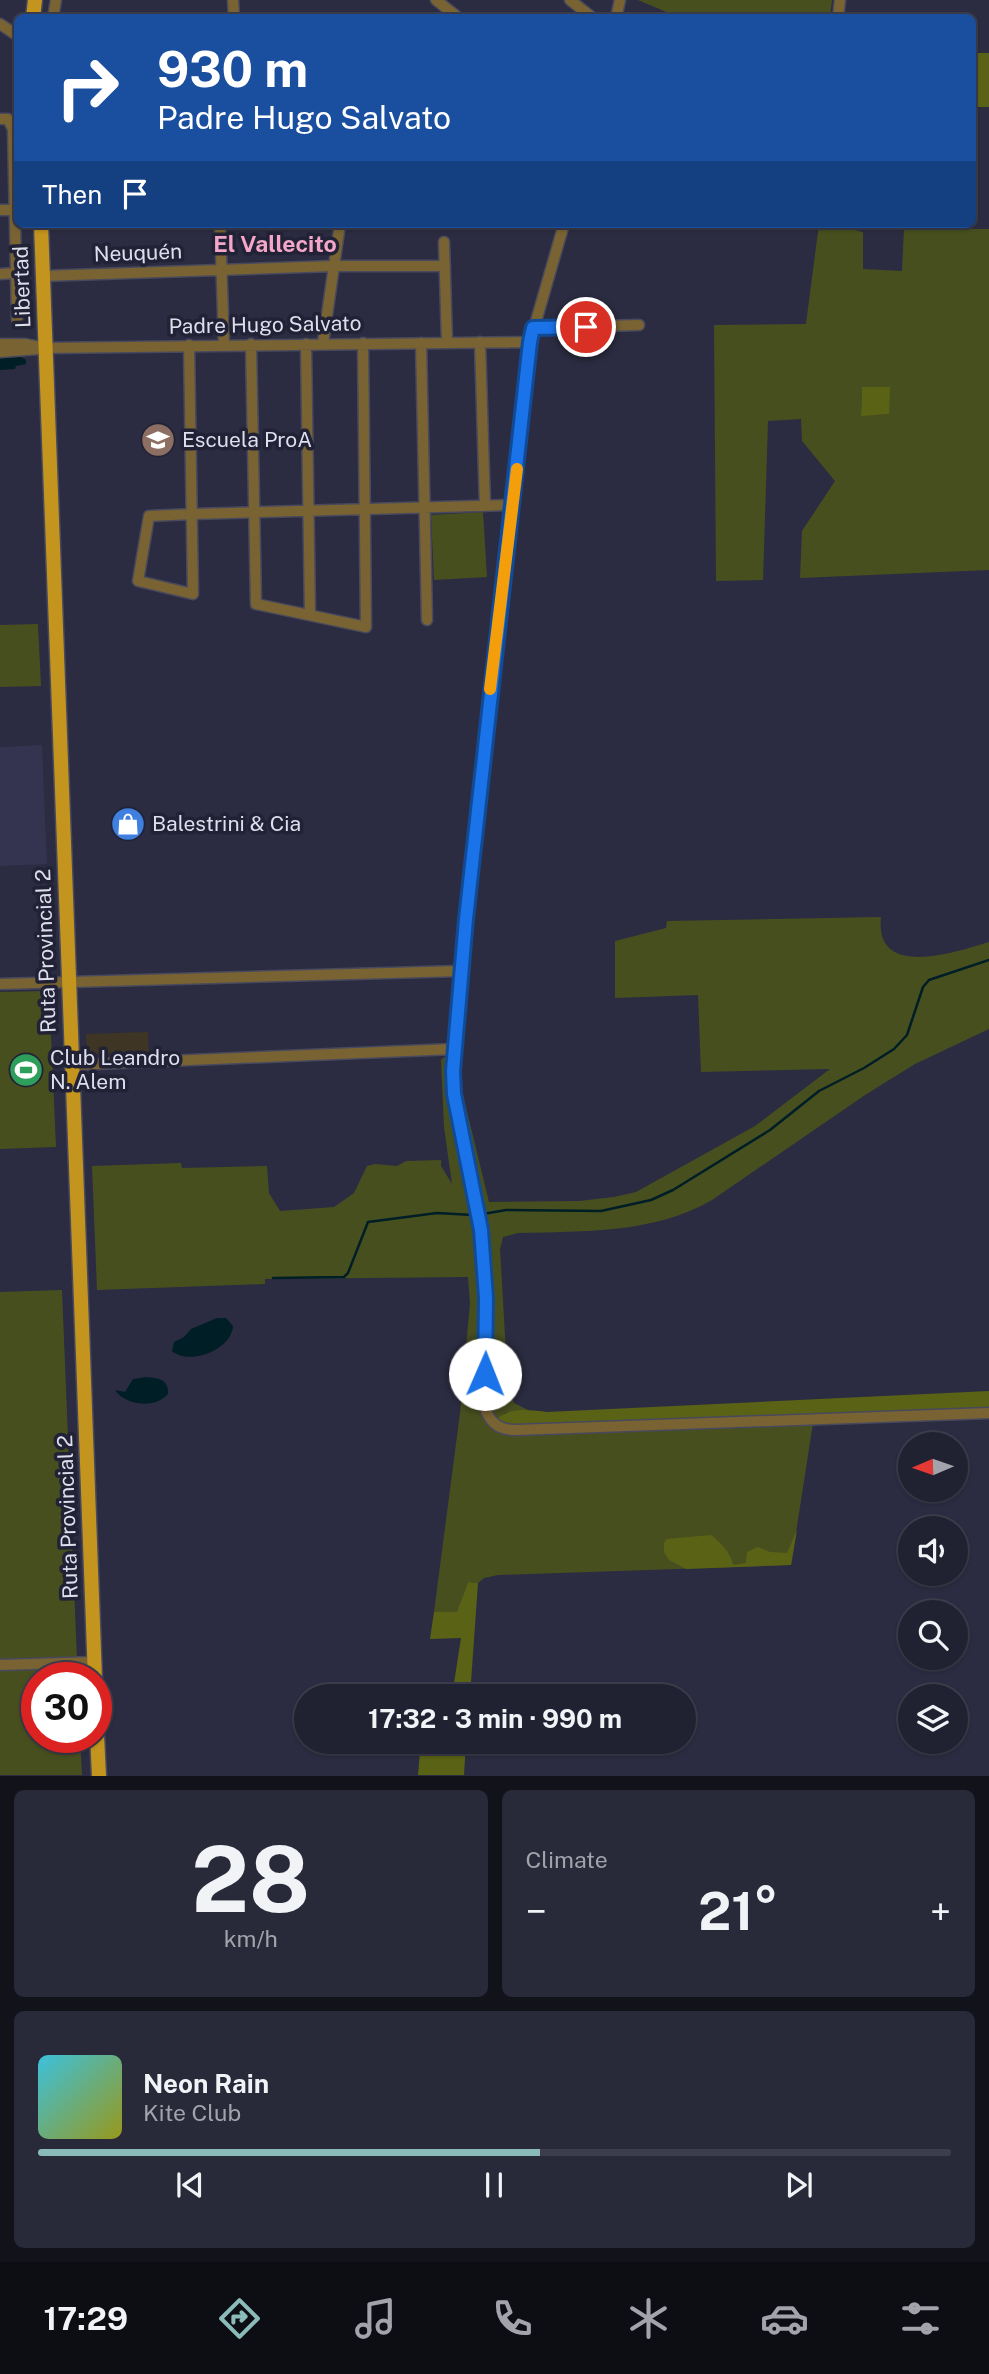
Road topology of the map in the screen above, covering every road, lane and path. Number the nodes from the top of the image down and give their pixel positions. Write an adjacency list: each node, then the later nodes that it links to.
1 (436, 0): 3 (street)
2 (570, 0): 4 (street)
3 (454, 14)
4 (588, 14)
5 (7, 122): 6 (street)
6 (14, 199)
7 (15, 228): 17 (street)
8 (41, 228): 18 (main road, Libertad)
9 (220, 228): 15 (street)
10 (339, 228): 14 (street)
11 (563, 228): 21 (street)
12 (444, 242): 13 (street)
13 (445, 265): 14 (street, Neuquén); 22 (street)
14 (334, 266): 15 (street, Neuquén); 31 (street)
15 (222, 270): 18 (street, Neuquén); 28 (street)
16 (0, 274): 17 (street)
17 (16, 274): 19 (street)
18 (43, 276): 33 (main road, Libertad)
19 (17, 320)
20 (639, 325): 21 (street)
21 (533, 328): 24 (street)
22 (447, 342): 23 (street, Padre Hugo Salvato); 26 (street, Padre Hugo Salvato)
23 (480, 342): 24 (street, Padre Hugo Salvato); 36 (street)
24 (530, 342): 35 (street)
25 (363, 343): 26 (street, Padre Hugo Salvato); 31 (street, Padre Hugo Salvato); 38 (street)
26 (421, 343): 37 (street)
27 (0, 344): 33 (street, Padre Hugo Salvato)
28 (224, 344): 29 (street, Padre Hugo Salvato); 32 (street, Padre Hugo Salvato)
29 (251, 344): 30 (street, Padre Hugo Salvato); 40 (street)
30 (306, 344): 31 (street, Padre Hugo Salvato); 39 (street)
31 (323, 344)
32 (189, 345): 33 (street, Padre Hugo Salvato); 41 (street)
33 (45, 348): 34 (street); 45 (main road, Ruta Provincial 2)
34 (0, 352)
35 (512, 505): 36 (street); 44 (street)
36 (485, 506): 37 (street)
37 (424, 508): 38 (street); 43 (street)
38 (364, 510): 39 (street); 42 (street)
39 (307, 511): 40 (street); 42 (street)
40 (255, 512): 41 (street); 42 (street)
41 (193, 514): 41 (street)
42 (310, 615)
43 (427, 620)
44 (460, 971): 45 (street); 47 (street)
45 (69, 981): 46 (street); 48 (main road, Ruta Provincial 2)
46 (0, 984)
47 (454, 1049): 48 (street); 49 (street)
48 (72, 1065): 50 (main road, Ruta Provincial 2)
49 (989, 1413)
50 (94, 1662)
51 (21, 1664): 52 (street)
52 (0, 1665)
53 (98, 1753): 54 (main road)
54 (99, 1776)

